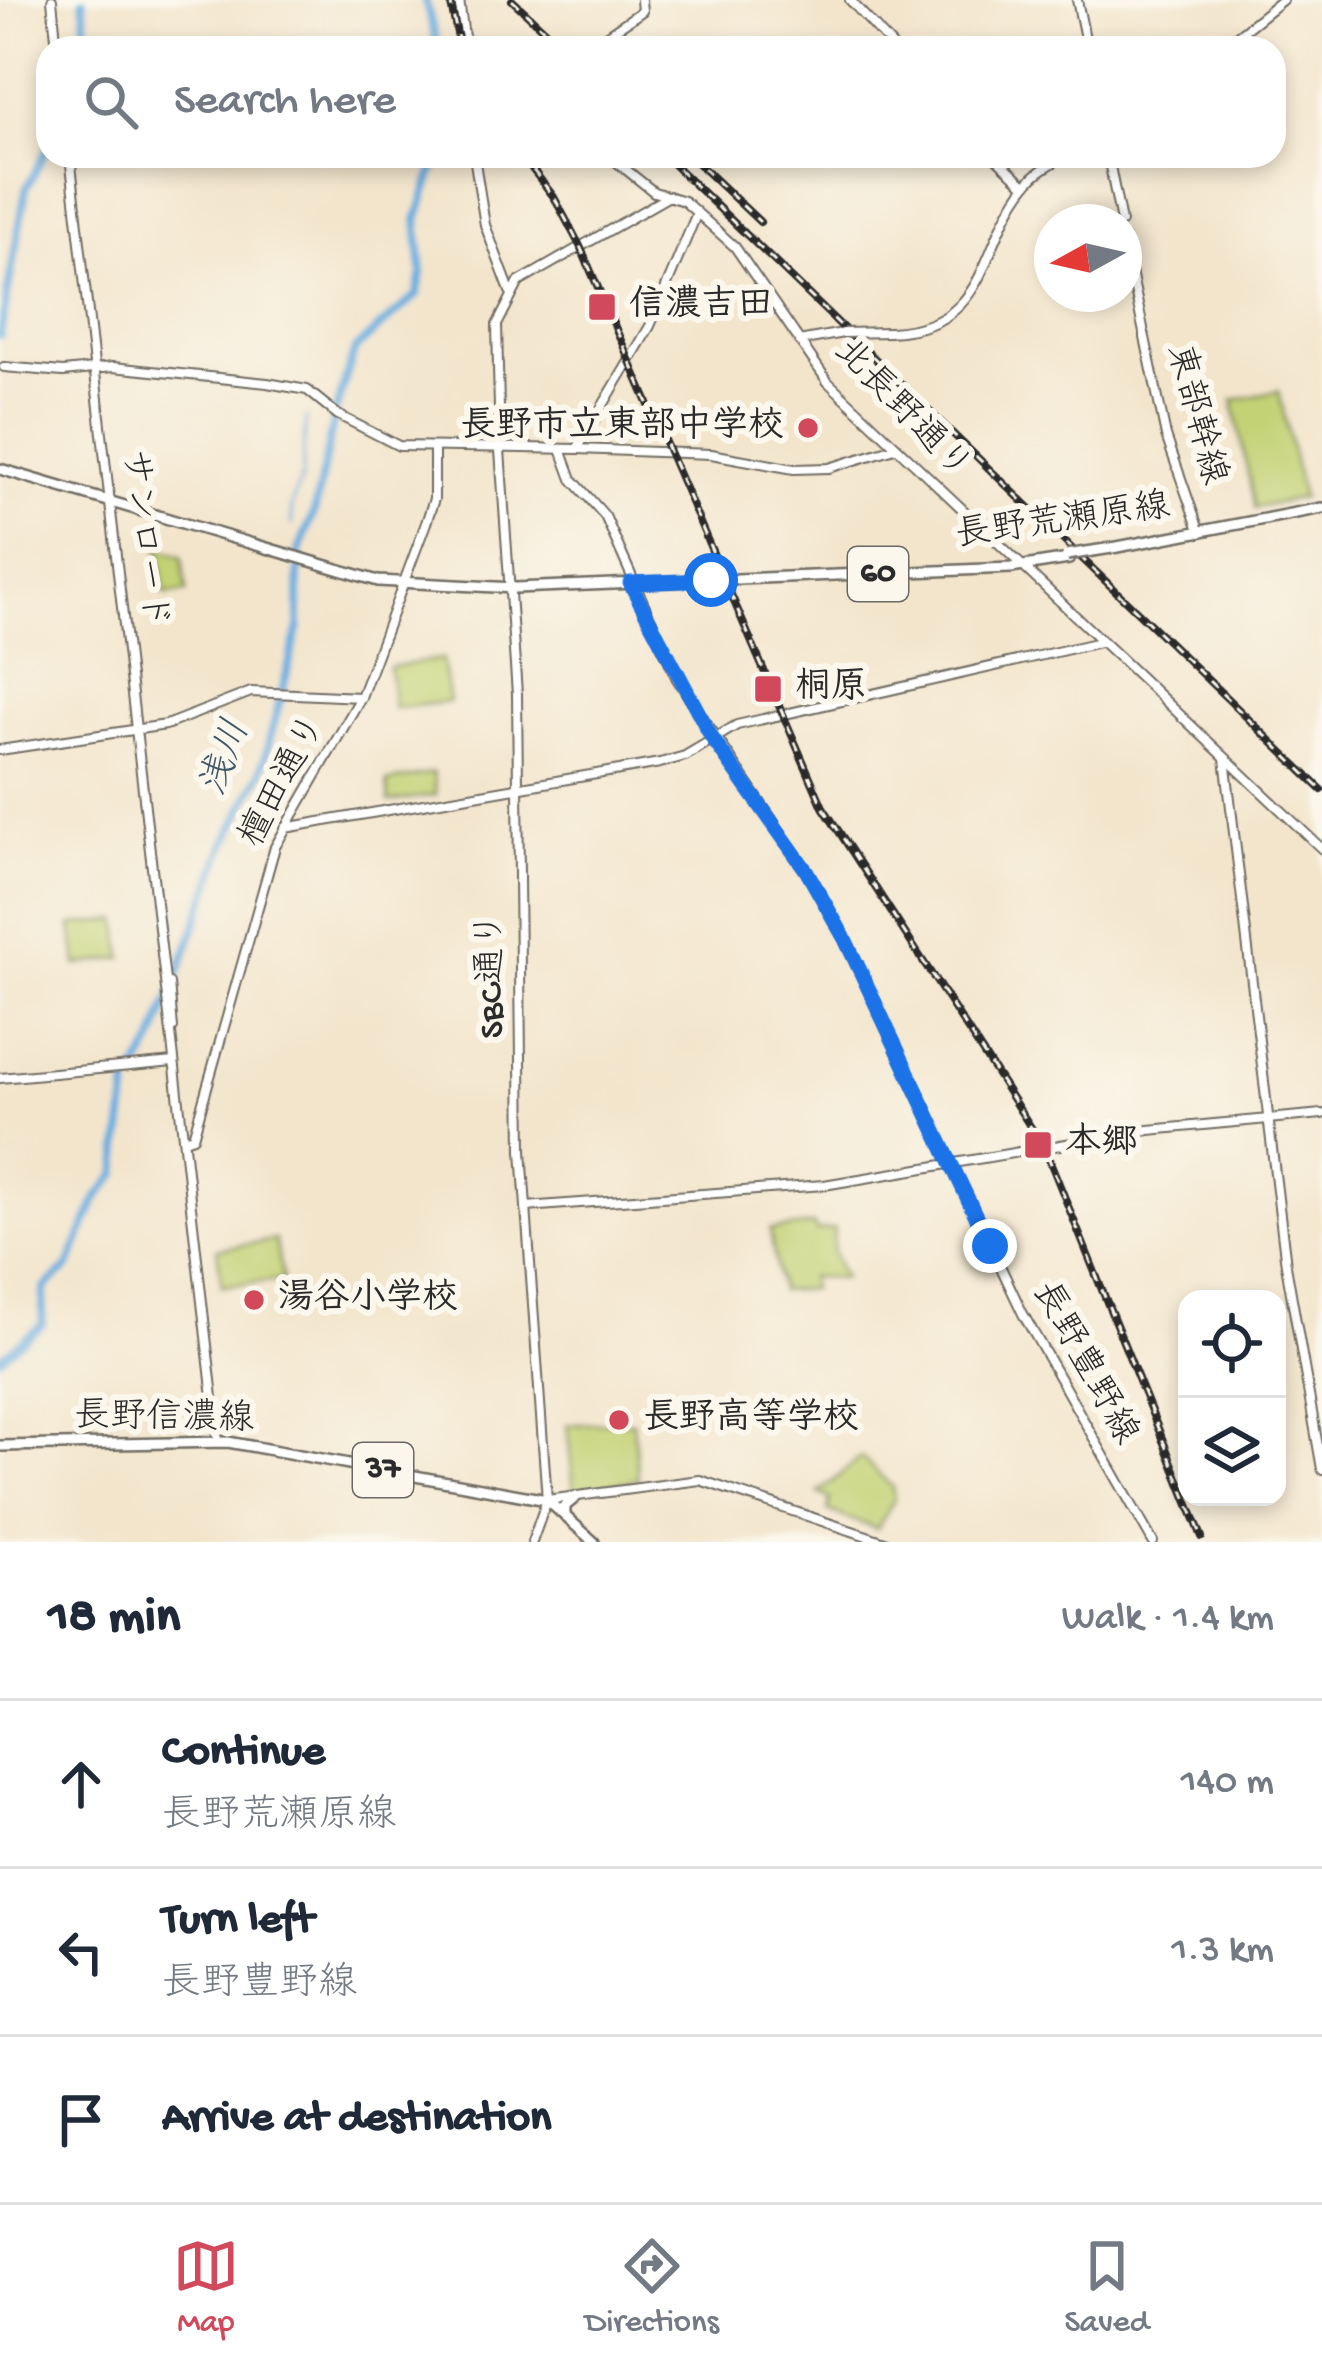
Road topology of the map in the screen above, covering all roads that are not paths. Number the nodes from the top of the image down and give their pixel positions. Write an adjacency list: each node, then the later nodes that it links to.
1 (52, 0): 7 (street)
2 (459, 0): 8 (street)
3 (641, 0): 9 (street)
4 (850, 0): 10 (street)
5 (1077, 0): 11 (street)
6 (1282, 0): 12 (street)
7 (56, 36)
8 (464, 36)
9 (602, 36)
10 (884, 36)
11 (1084, 36)
12 (1237, 36)
13 (71, 168): 27 (street, サンロード)
14 (476, 168): 23 (street)
15 (622, 168): 20 (street, 北長野通り)
16 (1007, 168): 19 (street)
17 (1048, 168): 19 (street)
18 (1110, 168): 21 (street)
19 (1025, 185): 25 (street, bridge)
20 (669, 196): 22 (street, 北長野通り); 23 (street)
21 (1117, 204)
22 (697, 213): 25 (street, 北長野通り); 31 (street)
23 (510, 291): 32 (street, SBC通り)
24 (1140, 312): 37 (street, 東部幹線)
25 (800, 341): 30 (street, 北長野通り)
26 (2, 366): 27 (street); 28 (street)
27 (95, 369): 29 (street); 35 (street, サンロード)
28 (0, 378)
29 (434, 448): 32 (street); 42 (street, 檀田通り)
30 (895, 448): 31 (street); 38 (street, 北長野通り)
31 (577, 449): 33 (street)
32 (500, 450): 33 (street); 43 (street, SBC通り)
33 (562, 452): 41 (street, 長野豊野線)
34 (0, 470): 35 (main road)
35 (109, 502): 42 (main road); 46 (street, サンロード)
36 (1322, 510): 37 (main road, 長野荒瀬原線 / 60)
37 (1200, 533): 38 (main road, 長野荒瀬原線 / 60, bridge)
38 (1018, 565): 39 (main road, 長野荒瀬原線 / 60); 44 (street, 北長野通り)
39 (736, 577)
40 (711, 578): 41 (main road)
41 (629, 581): 43 (main road); 47 (street, 長野豊野線)
42 (403, 583): 43 (main road); 45 (street, 檀田通り)
43 (509, 586): 50 (street, SBC通り)
44 (1100, 642): 47 (street); 49 (street, 北長野通り)
45 (361, 697): 46 (street); 51 (street, 檀田通り)
46 (138, 730): 48 (street); 53 (street, サンロード)
47 (712, 738): 50 (street); 59 (street, 長野豊野線)
48 (0, 750)
49 (1225, 757): 52 (street, 北長野通り); 57 (street)
50 (518, 784): 51 (street); 60 (street, SBC通り)
51 (285, 828): 58 (street, 檀田通り)
52 (1322, 849)
53 (163, 953): 54 (street); 54 (street)
54 (174, 1062): 55 (street); 58 (street)
55 (0, 1078)
56 (1322, 1114): 57 (street)
57 (1269, 1119): 59 (street); 63 (street)
58 (184, 1140): 61 (street)
59 (952, 1165): 60 (street); 70 (street, 長野豊野線)
60 (526, 1207): 65 (street, SBC通り)
61 (218, 1441): 62 (main road, 長野信濃線 / 37); 65 (main road, 長野信濃線 / 37)
62 (0, 1446)
63 (1322, 1469)
64 (576, 1497): 65 (street); 66 (main road); 69 (street)
65 (547, 1500): 66 (main road); 67 (street)
66 (566, 1518): 68 (main road)
67 (532, 1542)
68 (594, 1542)
69 (885, 1542)
70 (1154, 1542)

